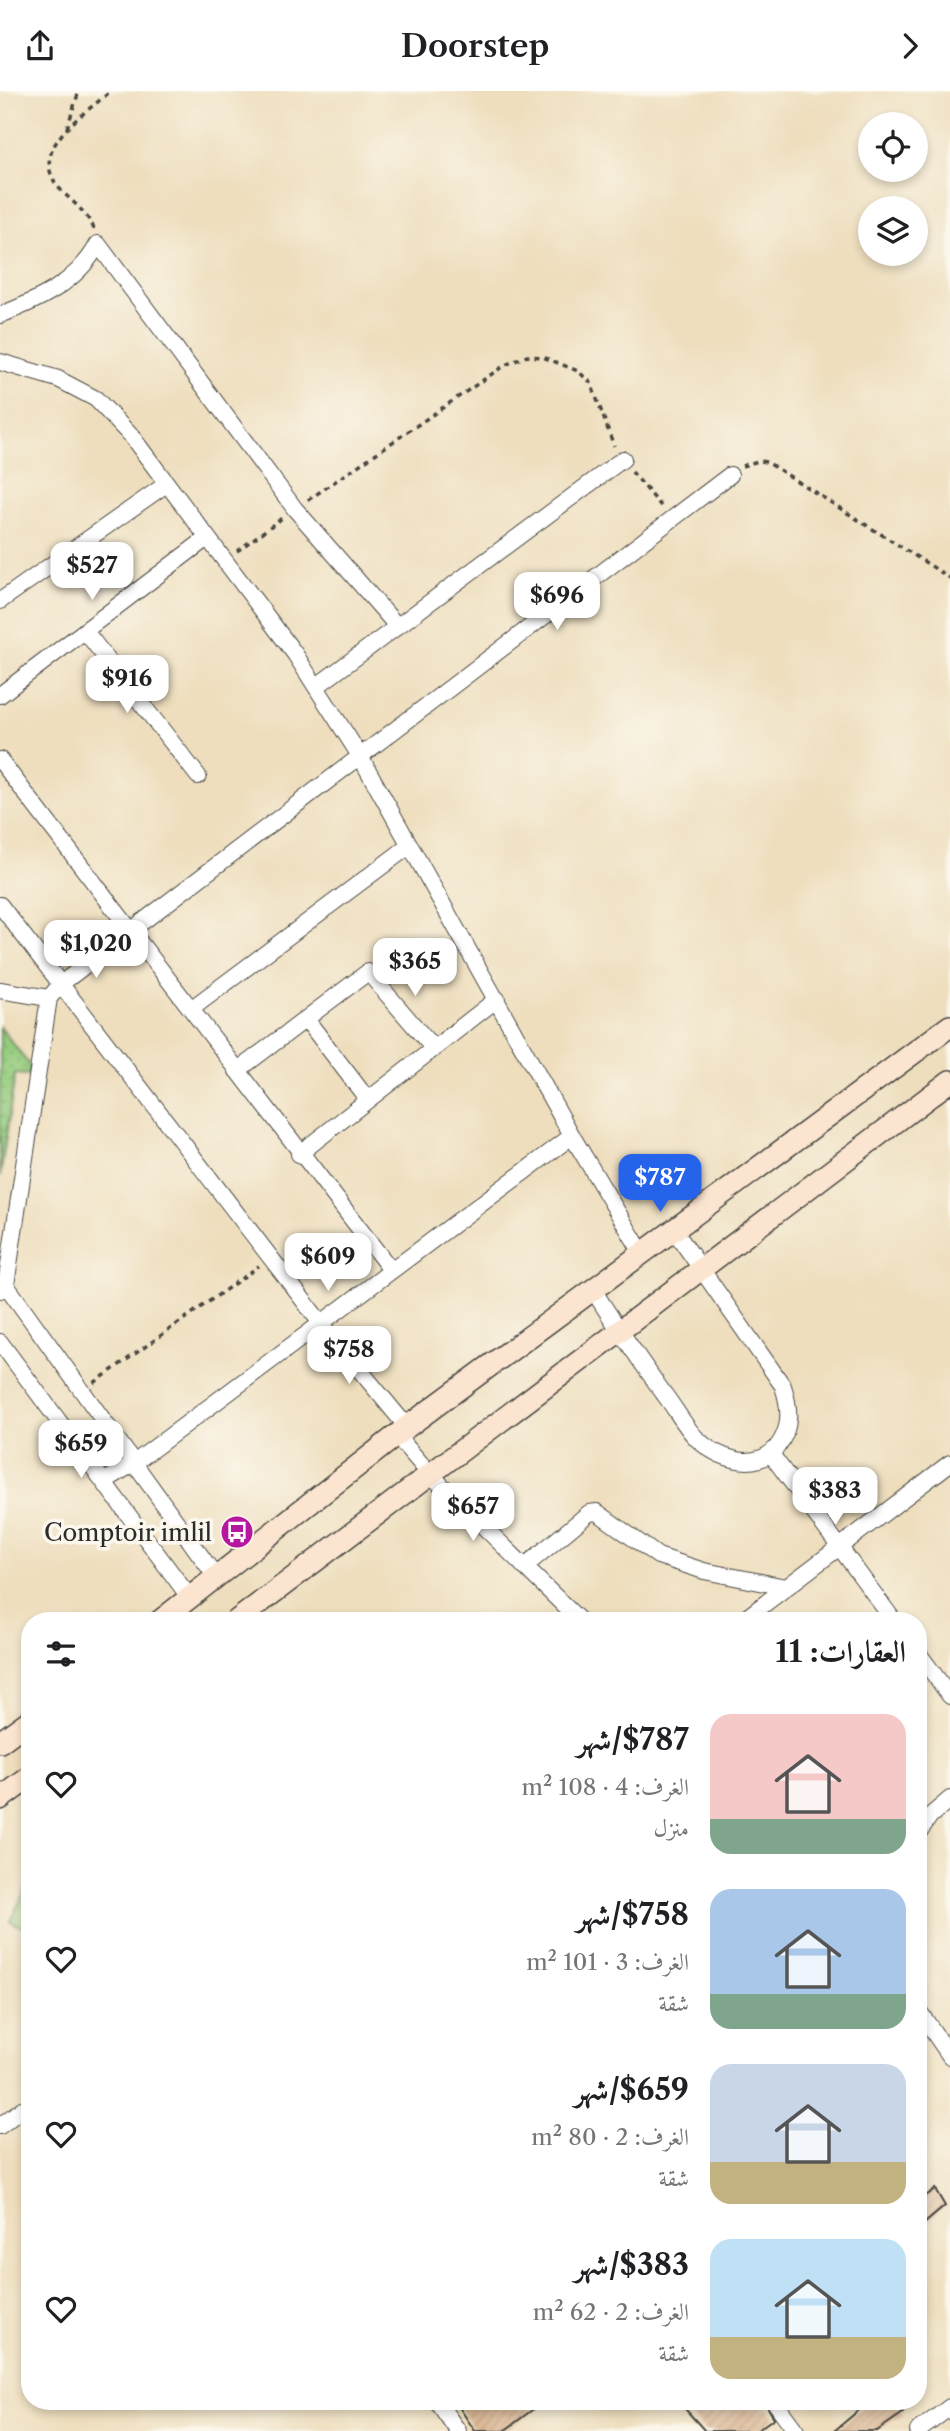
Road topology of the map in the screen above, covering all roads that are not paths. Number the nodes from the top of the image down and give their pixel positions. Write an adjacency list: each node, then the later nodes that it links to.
1 (0, 315): 8 (street)
2 (0, 362): 5 (street)
3 (623, 459): 8 (street)
4 (730, 475): 12 (street)
5 (166, 485): 6 (street); 7 (street)
6 (207, 538): 9 (street); 10 (street)
7 (0, 601)
8 (397, 626): 10 (street)
9 (85, 631): 11 (street); 14 (street)
10 (317, 686): 12 (street)
11 (0, 695)
12 (360, 756): 15 (street); 17 (street)
13 (0, 760): 17 (street)
14 (198, 776)
15 (409, 846): 21 (street); 22 (street)
16 (0, 905): 18 (street)
17 (132, 931): 18 (street); 22 (street)
18 (62, 983): 20 (street); 37 (street)
19 (0, 990): 20 (street)
20 (49, 998): 35 (street)
21 (497, 999): 25 (street); 29 (street)
22 (191, 1009): 26 (street)
23 (306, 1019): 25 (street); 26 (street); 28 (street)
24 (950, 1027): 31 (main road)
25 (434, 1049): 28 (street)
26 (237, 1071): 30 (street)
27 (950, 1081): 34 (main road)
28 (368, 1100): 30 (street)
29 (572, 1136): 32 (street); 33 (street)
30 (299, 1154): 33 (street)
31 (674, 1230): 32 (main road); 34 (street)
32 (642, 1253): 36 (main road)
33 (391, 1270): 37 (street)
34 (700, 1270): 38 (main road); 41 (street)
35 (3, 1288): 42 (street)
36 (594, 1291): 38 (street); 40 (main road)
37 (320, 1322): 40 (street); 42 (street)
38 (620, 1332): 41 (street); 44 (main road)
39 (0, 1342): 45 (street)
40 (402, 1432): 44 (street); 48 (main road)
41 (771, 1454): 46 (street)
42 (134, 1463): 45 (street); 48 (street)
43 (950, 1464): 46 (street)
44 (429, 1473): 47 (street); 52 (main road)
45 (105, 1481): 50 (street)
46 (839, 1546): 49 (street); 55 (street)
47 (523, 1567): 49 (street); 53 (street)
48 (216, 1577): 50 (main road)
49 (786, 1587): 54 (street)
50 (190, 1598): 51 (main road)
51 (172, 1612)
52 (248, 1612)
53 (570, 1612)
54 (754, 1612)
55 (887, 1612)
56 (927, 1665): 57 (street)
57 (950, 1696)
58 (21, 1730): 59 (main road)
59 (0, 1742)
60 (21, 1784): 61 (main road)
61 (0, 1799)
62 (950, 1799): 63 (street)
63 (927, 1820)
64 (927, 2023): 65 (street)
65 (950, 2056)
66 (21, 2113): 67 (street)
67 (0, 2126)
68 (950, 2407): 73 (street)
69 (443, 2410): 71 (street)
70 (781, 2410): 72 (street)
71 (458, 2431)
72 (796, 2431)
73 (918, 2431)

